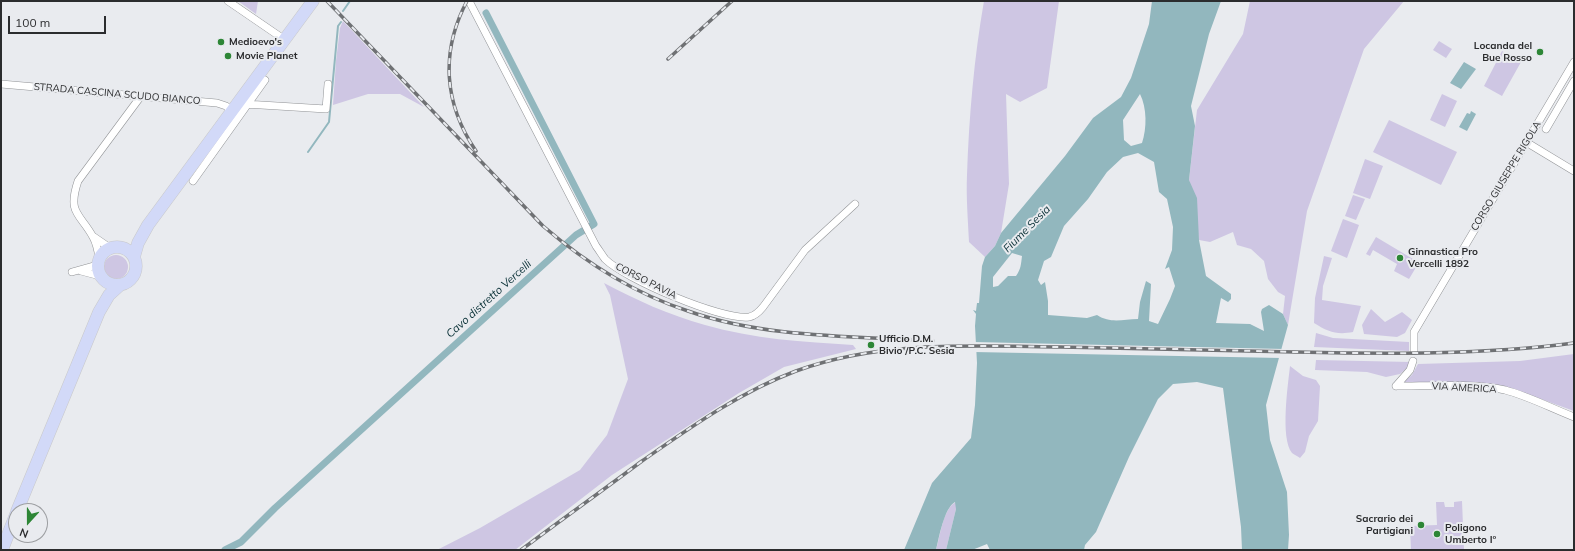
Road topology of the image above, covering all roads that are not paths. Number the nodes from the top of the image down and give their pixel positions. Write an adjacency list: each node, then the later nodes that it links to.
1 (228, 1): 4 (street)
2 (313, 1): 4 (main road)
3 (469, 1): 16 (street, CORSO PAVIA)
4 (284, 40): 11 (main road)
5 (1574, 62): 13 (street, CORSO GIUSEPPE RIGOLA)
6 (265, 80): 11 (street)
7 (1574, 81): 12 (street)
8 (1, 84): 10 (street, STRADA CASCINA SCUDO BIANCO)
9 (328, 84): 11 (street)
10 (141, 96): 11 (street, STRADA CASCINA SCUDO BIANCO); 18 (street)
11 (239, 106): 15 (street); 17 (main road)
12 (1546, 129)
13 (1526, 142): 14 (street); 27 (street, CORSO GIUSEPPE RIGOLA)
14 (1574, 170)
15 (193, 181)
16 (855, 204)
17 (148, 225): 19 (main road); 21 (main road)
18 (93, 236): 20 (street); 23 (street)
19 (123, 247): 20 (main road); 21 (main road)
20 (110, 248): 23 (main road)
21 (134, 257): 25 (main road)
22 (81, 270): 23 (street); 23 (street); 24 (street)
23 (100, 270): 25 (main road); 26 (main road)
24 (72, 272)
25 (119, 286): 26 (main road)
26 (99, 312): 30 (main road)
27 (1414, 351)
28 (1413, 361): 29 (street, VIA AMERICA)
29 (1574, 417)
30 (20, 503)
31 (8, 535): 32 (main road)
32 (2, 550)

